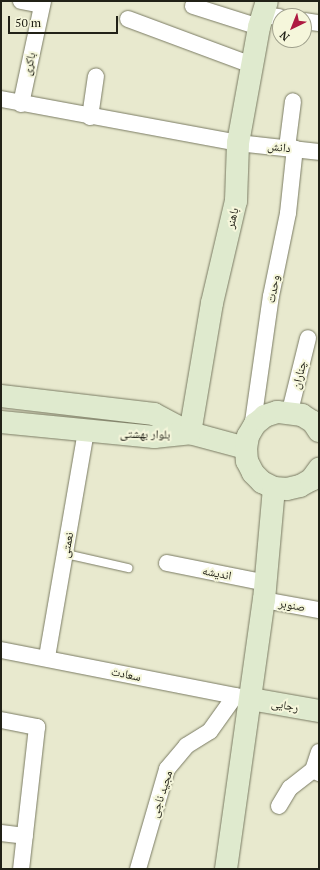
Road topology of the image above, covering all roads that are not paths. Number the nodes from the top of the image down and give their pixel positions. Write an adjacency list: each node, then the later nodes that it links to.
1 (21, 1): 2 (street)
2 (42, 3): 10 (street, باکری)
3 (193, 6): 4 (street)
4 (267, 15): 6 (main road, باهنر)
5 (128, 19): 6 (street)
6 (252, 65): 12 (main road, باهنر)
7 (96, 76): 11 (street)
8 (1, 99): 10 (street, دانش)
9 (293, 101): 13 (street, وحدت)
10 (21, 104): 11 (street, دانش)
11 (90, 116): 12 (street, دانش)
12 (238, 142): 13 (street, دانش); 21 (main road, باهنر)
13 (291, 148): 14 (street, دانش); 22 (street, وحدت)
14 (319, 152)
15 (308, 338): 17 (street, چناران)
16 (1, 396): 21 (main road, بلوار بهشتی)
17 (304, 412): 20 (main road); 22 (main road)
18 (1, 422): 19 (main road, بلوار بهشتی)
19 (86, 432): 21 (main road, بلوار بهشتی); 25 (street, نعمتی)
20 (319, 432)
21 (190, 434): 22 (main road)
22 (249, 439): 24 (main road)
23 (319, 470): 24 (main road)
24 (274, 488): 28 (main road)
25 (66, 554): 27 (lane); 31 (street, نعمتی)
26 (167, 562): 28 (street, اندیشه)
27 (128, 568)
28 (265, 592): 29 (street, صنوبر); 32 (main road)
29 (319, 610)
30 (1, 650): 31 (street, سعادت)
31 (47, 657): 32 (street, سعادت)
32 (243, 698): 33 (main road, رجایی); 41 (street, مجید ناجی); 42 (main road)
33 (319, 711)
34 (1, 720): 39 (street)
35 (319, 752): 36 (street)
36 (316, 771): 37 (street)
37 (280, 806)
38 (1, 832): 39 (street)
39 (25, 836): 40 (street)
40 (21, 869)
41 (138, 869)
42 (226, 869)

